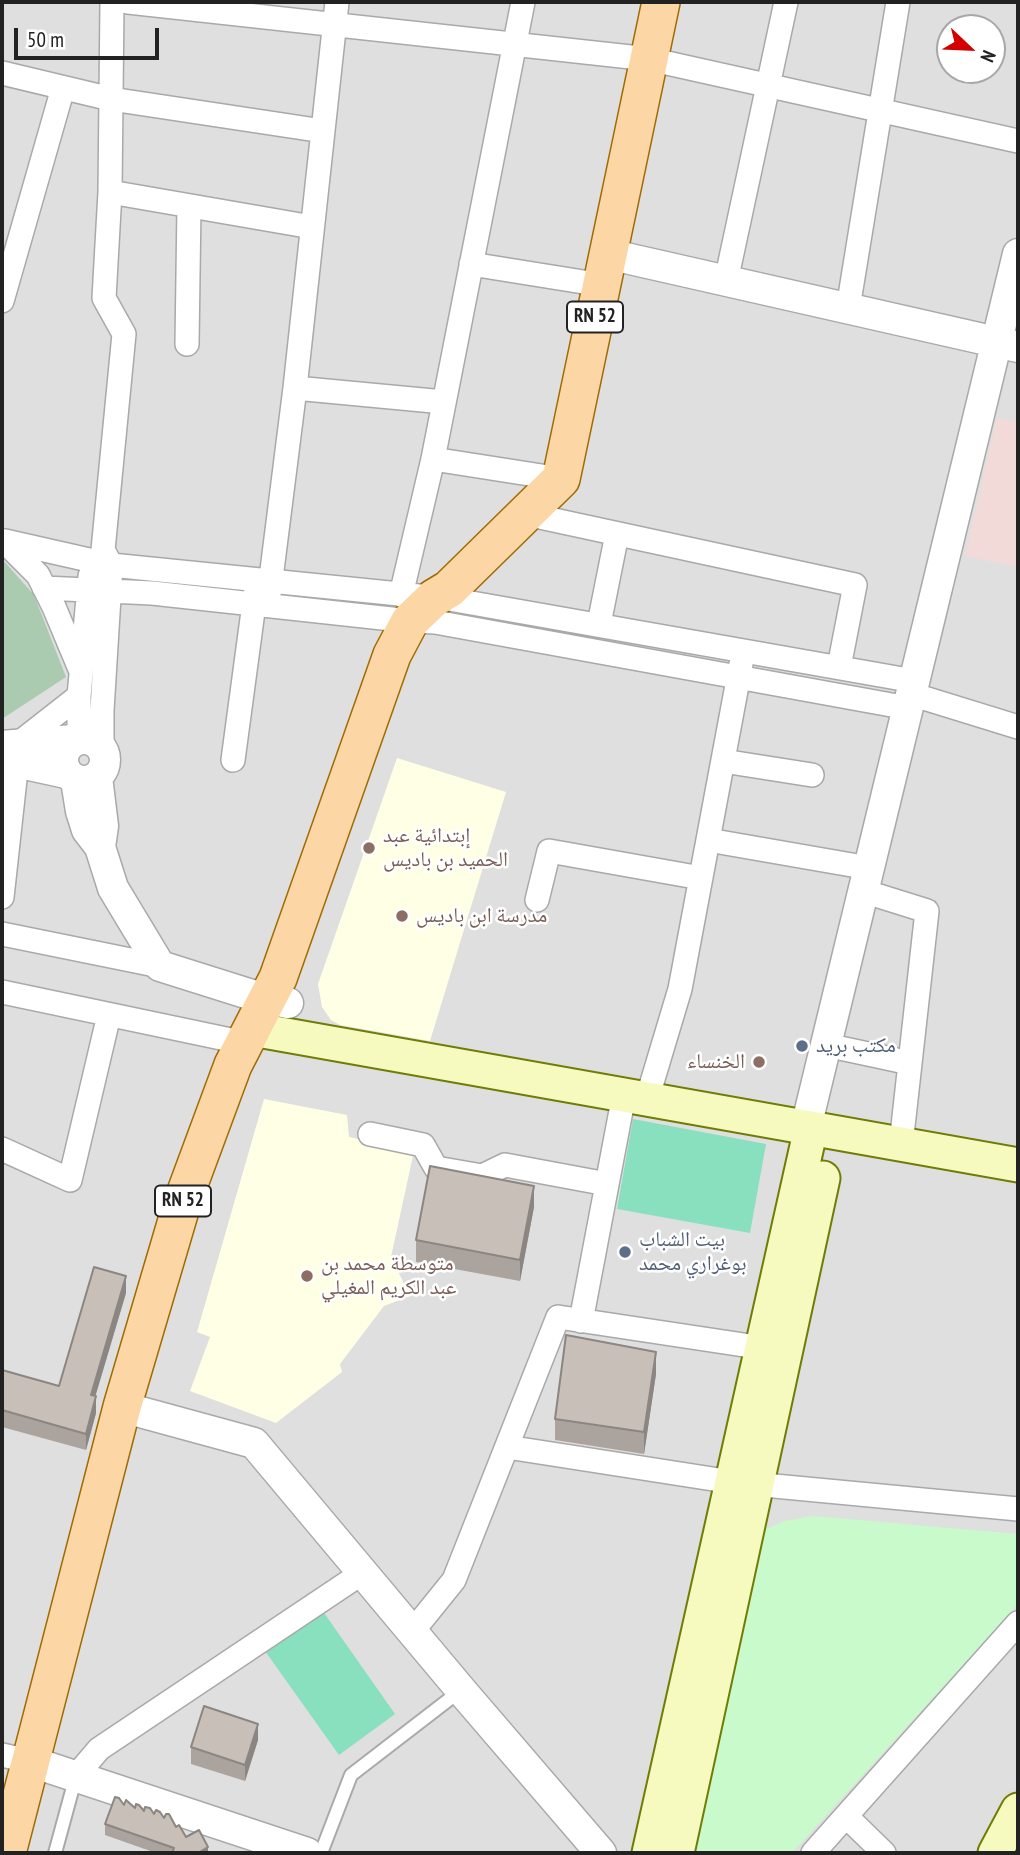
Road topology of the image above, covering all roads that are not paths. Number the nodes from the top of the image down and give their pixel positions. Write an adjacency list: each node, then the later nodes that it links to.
1 (112, 2): 14 (street)
2 (128, 2): 7 (street)
3 (523, 2): 9 (street)
4 (661, 2): 10 (main road, RN 52)
5 (786, 2): 12 (street)
6 (898, 2): 15 (street)
7 (192, 5): 8 (street)
8 (336, 13): 9 (street); 16 (street)
9 (514, 44): 10 (street); 22 (street)
10 (649, 59): 12 (street); 23 (main road, RN 52)
11 (2, 73): 13 (street)
12 (768, 86): 15 (street); 24 (street)
13 (63, 88): 14 (street); 25 (street)
14 (111, 99): 16 (street); 18 (street)
15 (880, 111): 17 (street); 26 (street)
16 (323, 131): 20 (street)
17 (1018, 141)
18 (110, 192): 19 (street); 36 (street)
19 (189, 206): 20 (street); 27 (street)
20 (312, 228): 29 (street)
21 (1018, 254): 28 (street)
22 (471, 264): 23 (street); 30 (street)
23 (605, 269): 24 (street); 32 (main road, RN 52)
24 (726, 281): 26 (street)
25 (2, 301)
26 (848, 308): 28 (street)
27 (187, 344)
28 (1008, 345): 47 (street)
29 (295, 388): 30 (street); 37 (street)
30 (444, 402): 31 (street)
31 (433, 459): 32 (street); 41 (street)
32 (561, 479): 33 (main road, RN 52)
33 (526, 514): 34 (street); 41 (main road, RN 52)
34 (617, 534): 42 (street); 44 (street)
35 (3, 539): 36 (street); 38 (street)
36 (102, 559): 37 (street); 39 (street)
37 (265, 580): 40 (street); 41 (street)
38 (44, 588): 39 (street); 45 (street)
39 (99, 590): 40 (street); 45 (street); 50 (street)
40 (261, 603): 41 (street); 52 (street)
41 (430, 604): 42 (street); 46 (street); 65 (main road, RN 52)
42 (599, 624): 43 (street)
43 (744, 650): 44 (street); 46 (street)
44 (839, 667): 47 (street)
45 (81, 672): 48 (street)
46 (739, 677): 47 (street); 53 (street)
47 (911, 694): 49 (street); 58 (street)
48 (79, 695): 50 (street); 51 (street)
49 (1018, 727)
50 (84, 742): 51 (street); 55 (street)
51 (10, 753): 55 (street); 59 (street)
52 (233, 760)
53 (723, 761): 54 (street); 56 (street)
54 (812, 775)
55 (80, 777): 62 (street)
56 (708, 840): 57 (street); 58 (street)
57 (701, 878): 60 (street); 68 (street)
58 (866, 880): 66 (street); 67 (street)
59 (2, 897)
60 (537, 900)
61 (2, 934): 62 (street)
62 (160, 966): 65 (street)
63 (2, 992): 64 (street)
64 (109, 1014): 65 (street); 72 (street)
65 (265, 1021): 68 (main road); 77 (main road, RN 52)
66 (826, 1045): 67 (street); 69 (street)
67 (910, 1063): 71 (street)
68 (635, 1097): 69 (main road); 74 (street)
69 (817, 1129): 71 (main road); 76 (main road)
70 (370, 1134): 74 (street)
71 (901, 1144): 73 (main road)
72 (2, 1149)
73 (1018, 1165)
74 (607, 1184): 75 (street)
75 (581, 1321): 76 (street); 78 (street)
76 (774, 1349): 79 (main road)
77 (133, 1409): 81 (street); 85 (main road, RN 52)
78 (507, 1447): 79 (street); 83 (street)
79 (744, 1484): 80 (street); 94 (main road); 95 (main road)
80 (1018, 1509)
81 (362, 1573): 83 (street); 85 (street)
82 (1018, 1623): 87 (street)
83 (412, 1633): 84 (street)
84 (461, 1690): 92 (lane); 93 (street)
85 (41, 1765): 88 (main road, RN 52); 89 (main road, RN 52); 90 (lane); 91 (street)
86 (1018, 1810): 98 (main road)
87 (846, 1816): 96 (street); 97 (street)
88 (7, 1853)
89 (29, 1853)
90 (55, 1853)
91 (307, 1853)
92 (321, 1853)
93 (601, 1853)
94 (649, 1853)
95 (677, 1853)
96 (813, 1853)
97 (884, 1853)
98 (995, 1853)

